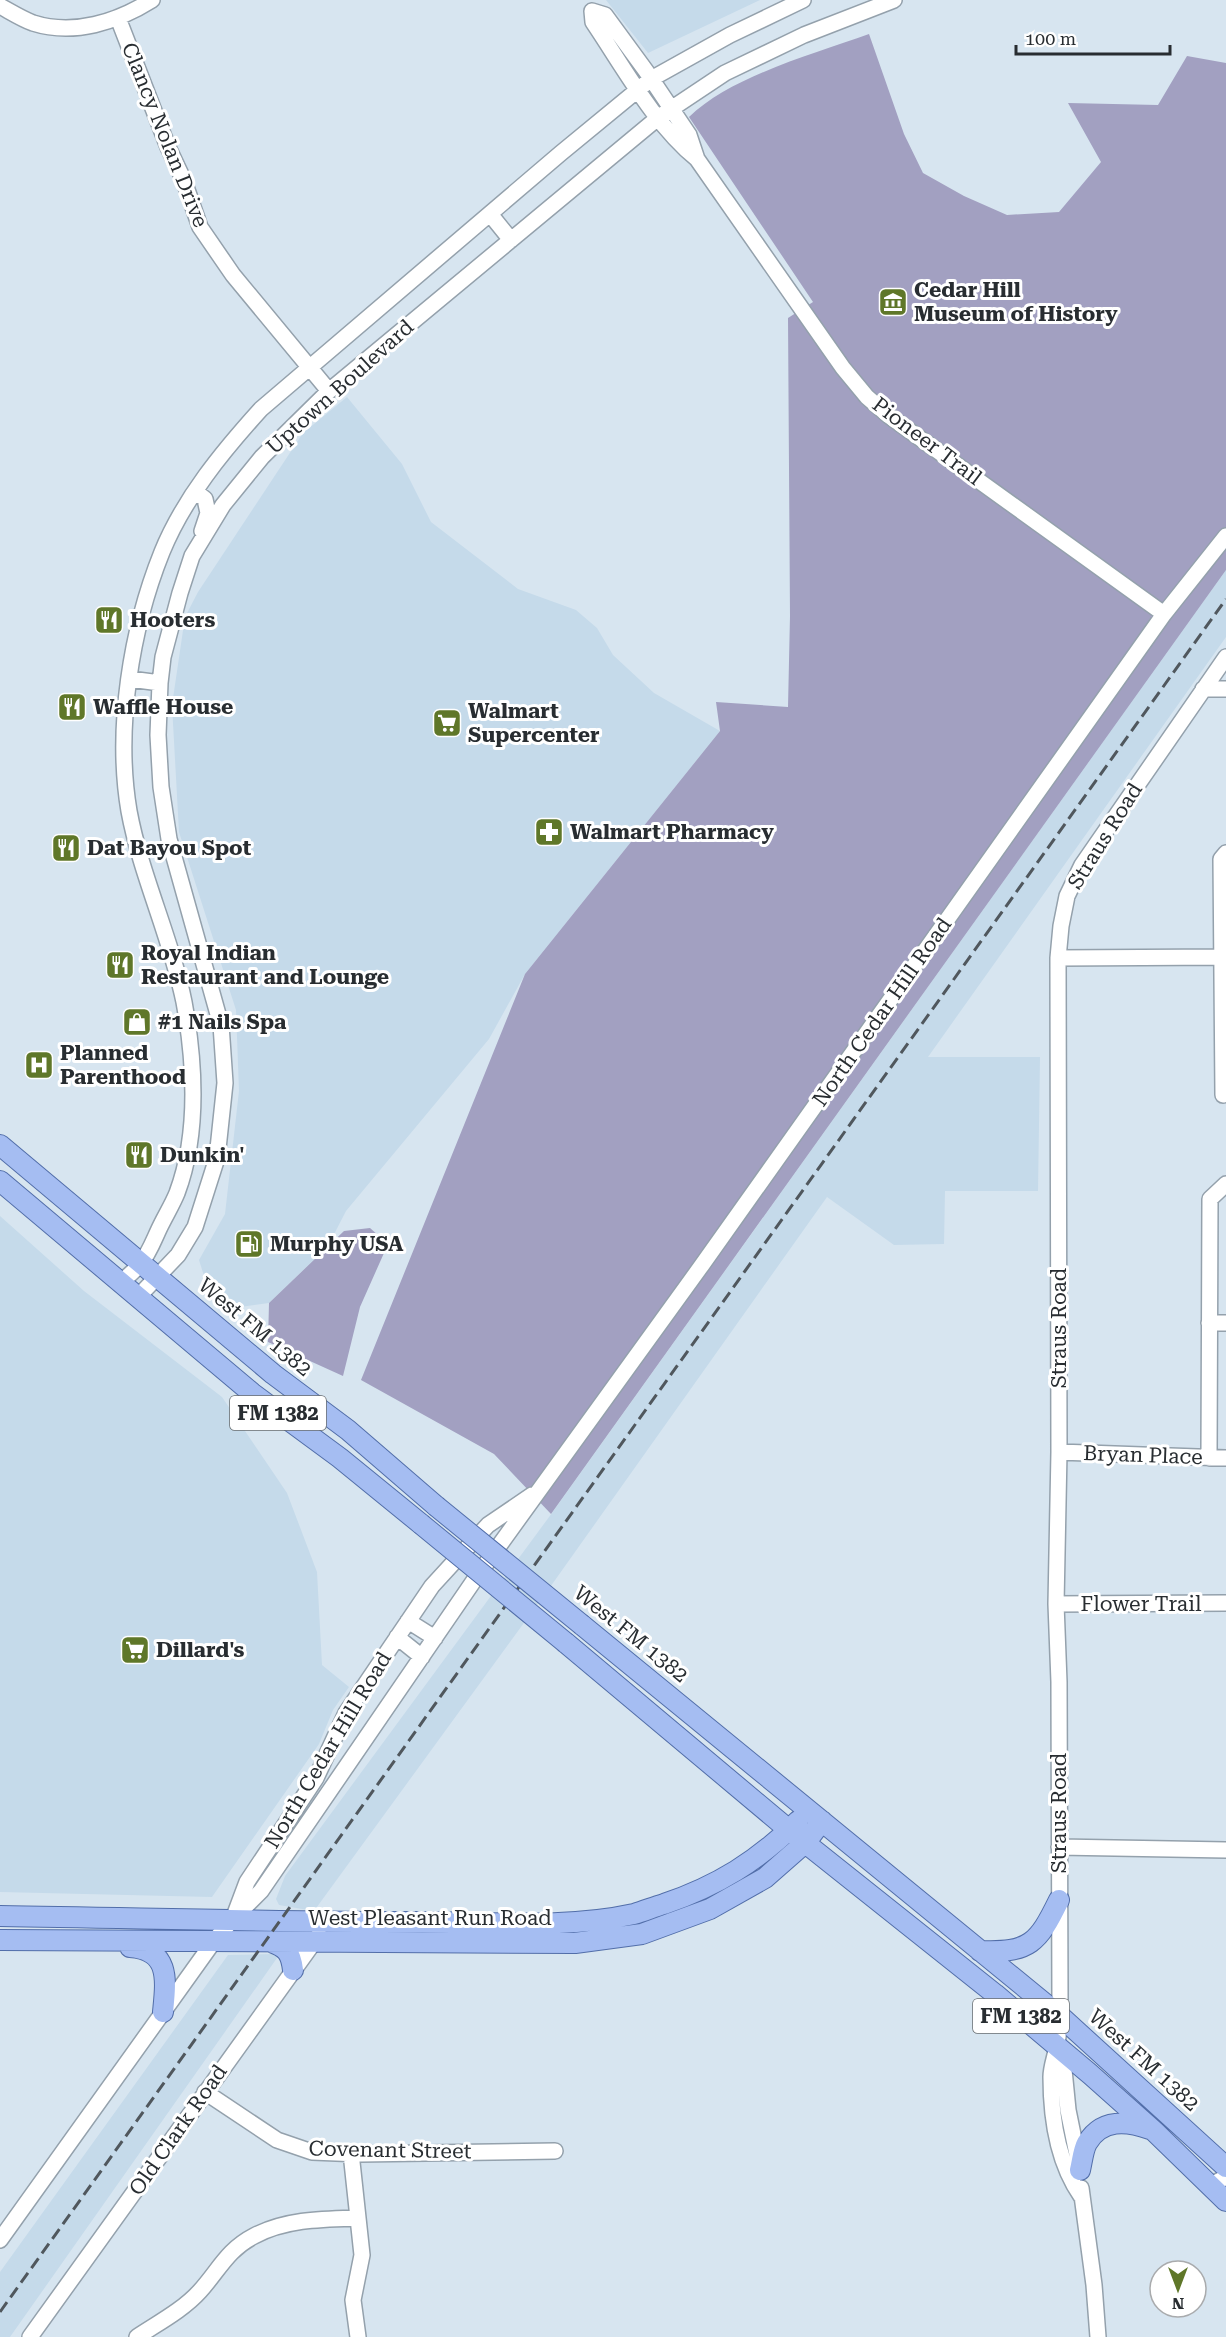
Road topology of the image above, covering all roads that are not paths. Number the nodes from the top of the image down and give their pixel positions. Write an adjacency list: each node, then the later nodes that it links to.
1 (152, 0): 5 (street)
2 (803, 0): 6 (street, Uptown Boulevard)
3 (894, 0): 8 (street, Uptown Boulevard)
4 (0, 6): 5 (street)
5 (118, 18): 11 (street, Clancy Nolan Drive)
6 (651, 79): 7 (street, Uptown Boulevard); 7 (street, Pioneer Trail); 8 (street, Pioneer Trail)
7 (639, 90): 8 (street, Pioneer Trail); 9 (street, Uptown Boulevard)
8 (665, 113): 10 (street, Uptown Boulevard); 16 (street, Pioneer Trail)
9 (490, 214): 10 (street); 11 (street, Uptown Boulevard)
10 (511, 240): 12 (street, Uptown Boulevard)
11 (309, 369): 12 (street, Clancy Nolan Drive); 13 (street, Uptown Boulevard)
12 (329, 392): 15 (street, Uptown Boulevard)
13 (196, 492): 15 (street); 18 (street, Uptown Boulevard)
14 (1226, 536): 16 (street, North Cedar Hill Road)
15 (192, 556): 19 (street, Uptown Boulevard)
16 (1164, 614): 38 (street, North Cedar Hill Road)
17 (1226, 657): 20 (street, Straus Road)
18 (130, 679): 19 (street); 29 (street, Uptown Boulevard)
19 (159, 683): 30 (street, Uptown Boulevard)
20 (1203, 689): 21 (street); 23 (street, Straus Road)
21 (1226, 689)
22 (1226, 853): 24 (street)
23 (1058, 957): 24 (street); 35 (street, Straus Road)
24 (1224, 957): 25 (street)
25 (1223, 1095)
26 (0, 1145): 29 (main road, West FM 1382 / FM 1382)
27 (0, 1181): 31 (main road, West FM 1382 / FM 1382)
28 (1226, 1184): 33 (street)
29 (141, 1264): 30 (main road, West FM 1382 / FM 1382); 31 (street, Uptown Boulevard)
30 (157, 1277): 32 (street, Uptown Boulevard); 45 (main road, West FM 1382 / FM 1382, bridge)
31 (120, 1284): 32 (main road, West FM 1382 / FM 1382)
32 (137, 1298): 46 (main road, West FM 1382 / FM 1382, bridge)
33 (1209, 1323): 34 (street); 36 (street)
34 (1226, 1323)
35 (1059, 1452): 36 (street, Bryan Place); 40 (street, Straus Road)
36 (1209, 1458): 37 (street, Bryan Place)
37 (1226, 1458)
38 (540, 1490): 41 (street, North Cedar Hill Road); 43 (street, North Cedar Hill Road)
39 (1226, 1603): 40 (street, Flower Trail)
40 (1056, 1604): 48 (street, Straus Road)
41 (408, 1620): 42 (street, North Cedar Hill Road); 43 (street)
42 (397, 1637): 44 (street); 52 (street, North Cedar Hill Road)
43 (435, 1638): 44 (street, North Cedar Hill Road)
44 (422, 1657): 52 (street, North Cedar Hill Road)
45 (815, 1816): 46 (main road, West Pleasant Run Road); 47 (main road, West Pleasant Run Road); 59 (main road, West FM 1382 / FM 1382)
46 (789, 1830): 47 (main road, West FM 1382 / FM 1382); 53 (main road, West Pleasant Run Road)
47 (806, 1842): 58 (main road, West Pleasant Run Road); 63 (main road, West FM 1382 / FM 1382)
48 (1059, 1847): 49 (street); 50 (street, Straus Road)
49 (1226, 1850)
50 (1059, 1900): 59 (main road); 62 (street, Straus Road)
51 (0, 1916): 52 (main road, West Pleasant Run Road)
52 (233, 1919): 53 (main road, West Pleasant Run Road); 57 (street, North Cedar Hill Road)
53 (327, 1923): 58 (street, Old Clark Road)
54 (0, 1940): 56 (main road, West Pleasant Run Road)
55 (266, 1940): 57 (main road, West Pleasant Run Road); 58 (main road, West Pleasant Run Road); 60 (main road)
56 (40, 1941): 57 (main road, West Pleasant Run Road); 61 (main road)
57 (214, 1941): 61 (street, North Cedar Hill Road)
58 (314, 1942): 60 (street, Old Clark Road)
59 (980, 1951): 62 (main road, West FM 1382 / FM 1382)
60 (293, 1970): 64 (street, Old Clark Road)
61 (163, 2012): 73 (street, North Cedar Hill Road)
62 (1060, 2016): 63 (street, Straus Road); 69 (main road, West FM 1382 / FM 1382)
63 (1057, 2047): 65 (main road, West FM 1382 / FM 1382); 68 (street); 70 (street)
64 (206, 2092): 67 (street, Covenant Street); 74 (street, Old Clark Road)
65 (1154, 2131): 68 (main road); 69 (main road, West FM 1382 / FM 1382)
66 (555, 2151): 67 (street, Covenant Street)
67 (351, 2153): 72 (street)
68 (1080, 2170): 70 (street)
69 (1222, 2170): 71 (main road, West FM 1382 / FM 1382)
70 (1081, 2196): 77 (street)
71 (1226, 2201)
72 (358, 2218): 75 (street); 76 (street)
73 (0, 2240)
74 (30, 2337)
75 (137, 2337)
76 (358, 2337)
77 (1098, 2337)

